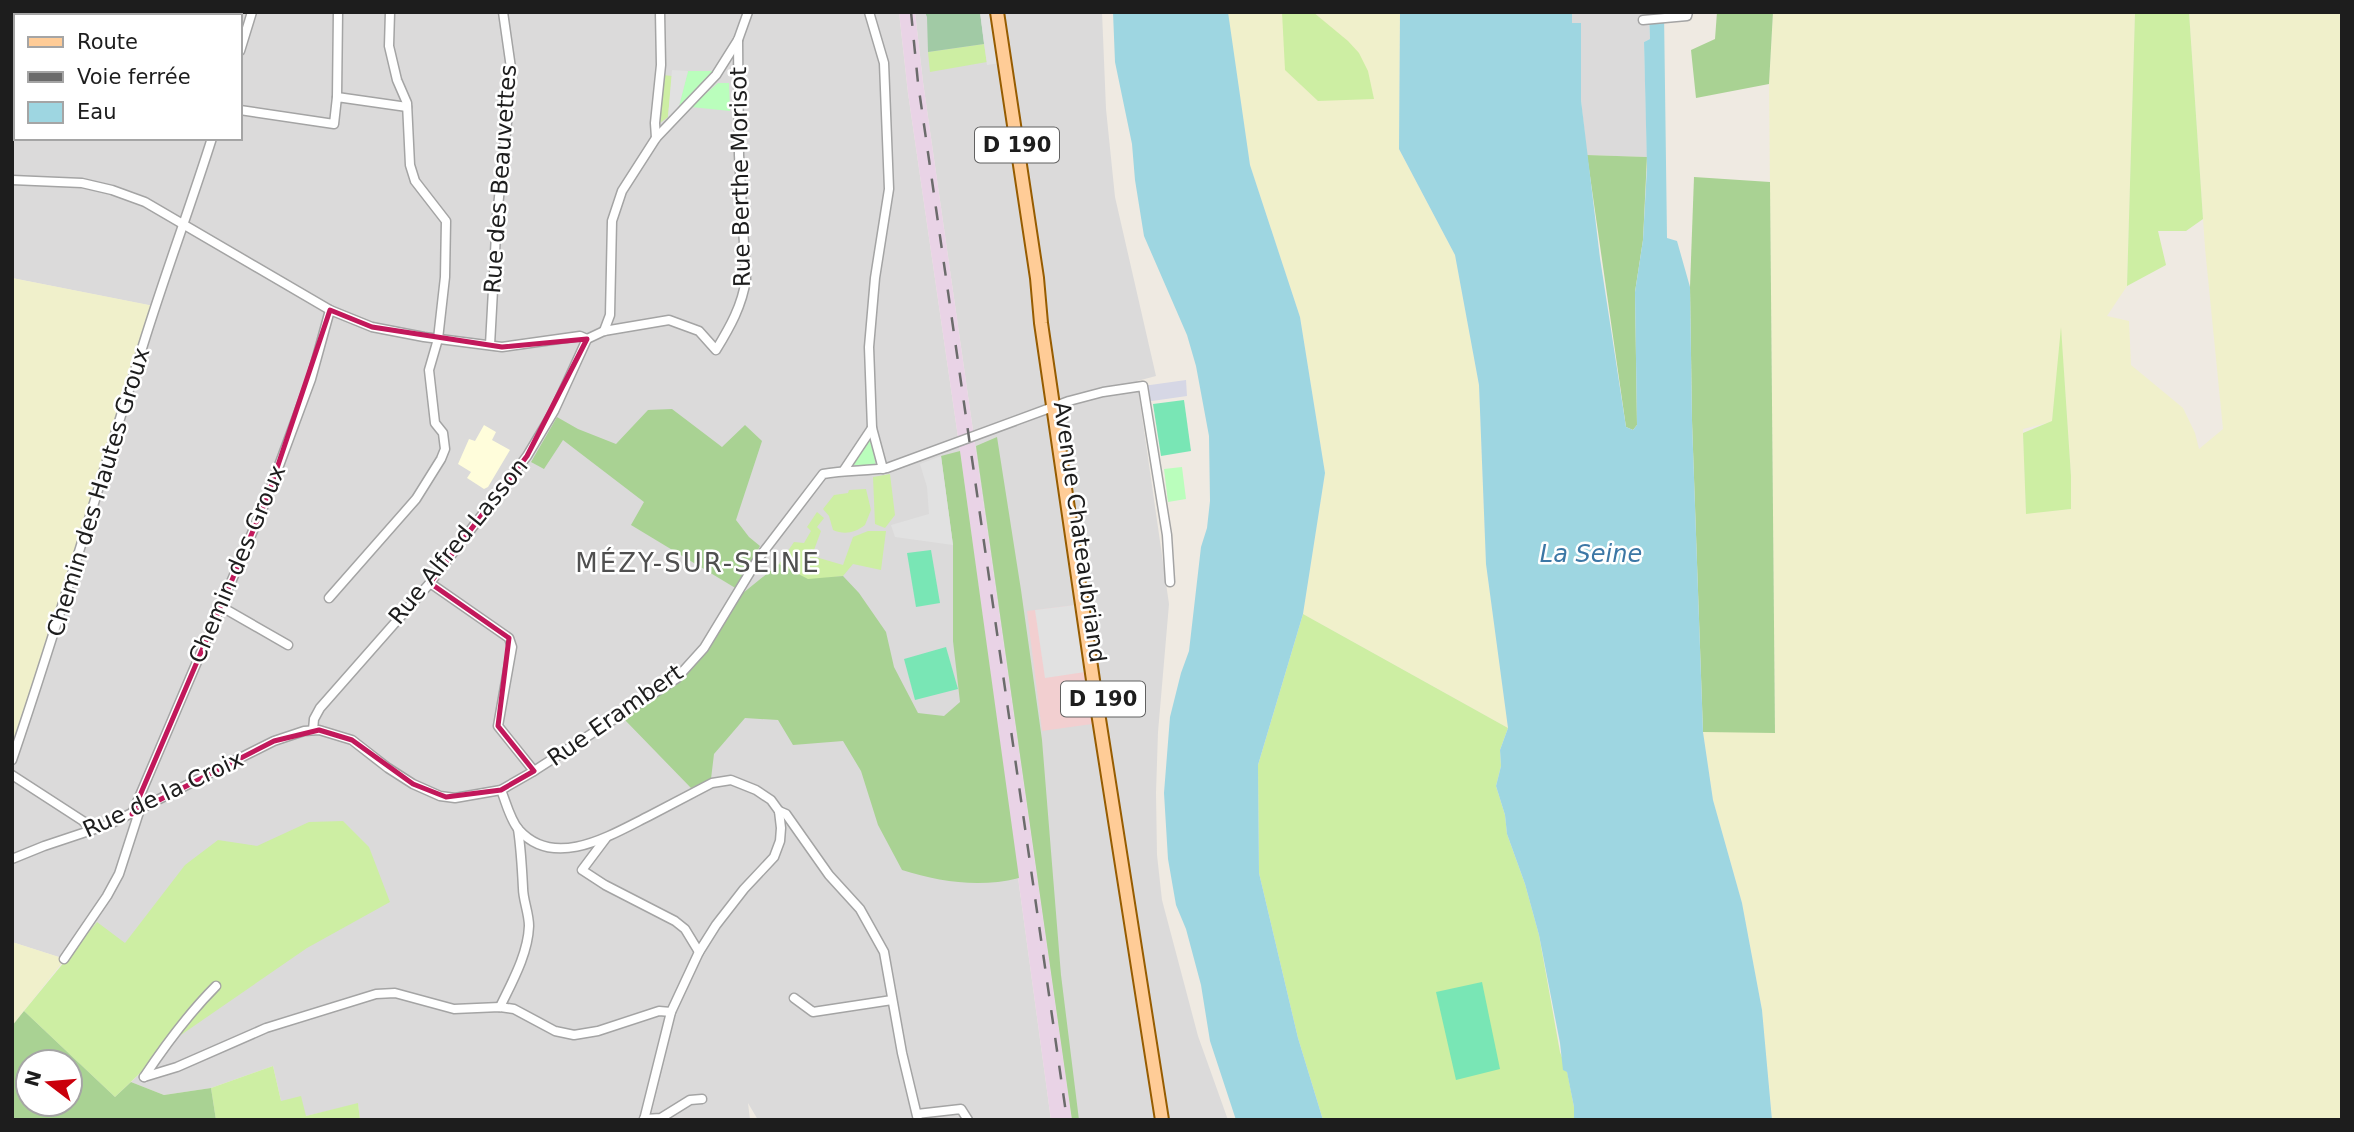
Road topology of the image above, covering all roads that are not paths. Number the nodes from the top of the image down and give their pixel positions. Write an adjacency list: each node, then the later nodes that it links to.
1 (252, 12): 12 (street)
2 (338, 12): 13 (street)
3 (390, 12): 14 (street)
4 (503, 12): 24 (street, Rue des Beauvettes)
5 (660, 12): 16 (street)
6 (748, 12): 11 (street)
7 (869, 12): 26 (street)
8 (997, 12): 25 (main road, Avenue Chateaubriand / D 190)
9 (1688, 12): 10 (street)
10 (1643, 20)
11 (738, 40): 16 (street); 21 (street, Rue Berthe Morisot)
12 (242, 44)
13 (337, 97): 14 (street); 15 (street)
14 (407, 107): 22 (street)
15 (242, 110)
16 (659, 136): 21 (street)
17 (211, 140): 19 (street, Chemin des Hautes Groux)
18 (12, 180): 19 (street)
19 (185, 225): 20 (street); 35 (street, Chemin des Hautes Groux)
20 (330, 310): 22 (street); 32 (street, Chemin des Groux)
21 (604, 331): 23 (street)
22 (438, 338): 24 (street); 31 (street)
23 (587, 339): 24 (street); 30 (street, Rue Alfred Lasson)
24 (490, 345)
25 (1058, 405): 27 (street); 29 (street); 56 (main road, Avenue Chateaubriand / D 190); 57 (main road, Avenue Chateaubriand / D 190)
26 (872, 428): 27 (street); 28 (street)
27 (885, 468): 28 (street)
28 (844, 470): 36 (street, Rue Erambert)
29 (1170, 582)
30 (430, 583): 34 (street, Rue Alfred Lasson); 36 (street)
31 (329, 598)
32 (220, 606): 33 (street); 39 (street, Chemin des Groux)
33 (288, 645)
34 (313, 730): 38 (street, Rue Erambert); 39 (street, Rue de la Croix)
35 (12, 760)
36 (534, 771): 38 (street, Rue Erambert)
37 (12, 775): 42 (street)
38 (500, 790): 41 (street)
39 (136, 811): 42 (street, Rue de la Croix); 46 (street, Chemin des Groux)
40 (779, 811): 43 (street); 45 (street); 49 (street)
41 (518, 829): 43 (street); 50 (street)
42 (90, 830): 44 (street, Rue de la Croix)
43 (606, 838): 45 (street)
44 (12, 859)
45 (699, 952): 51 (street)
46 (64, 959)
47 (216, 986): 50 (street)
48 (794, 998): 49 (street)
49 (892, 1000): 53 (street)
50 (500, 1007): 51 (street)
51 (671, 1012): 54 (street)
52 (702, 1099): 54 (street)
53 (918, 1117): 55 (street)
54 (644, 1119)
55 (968, 1120)
56 (1162, 1120)
57 (1168, 1120)

